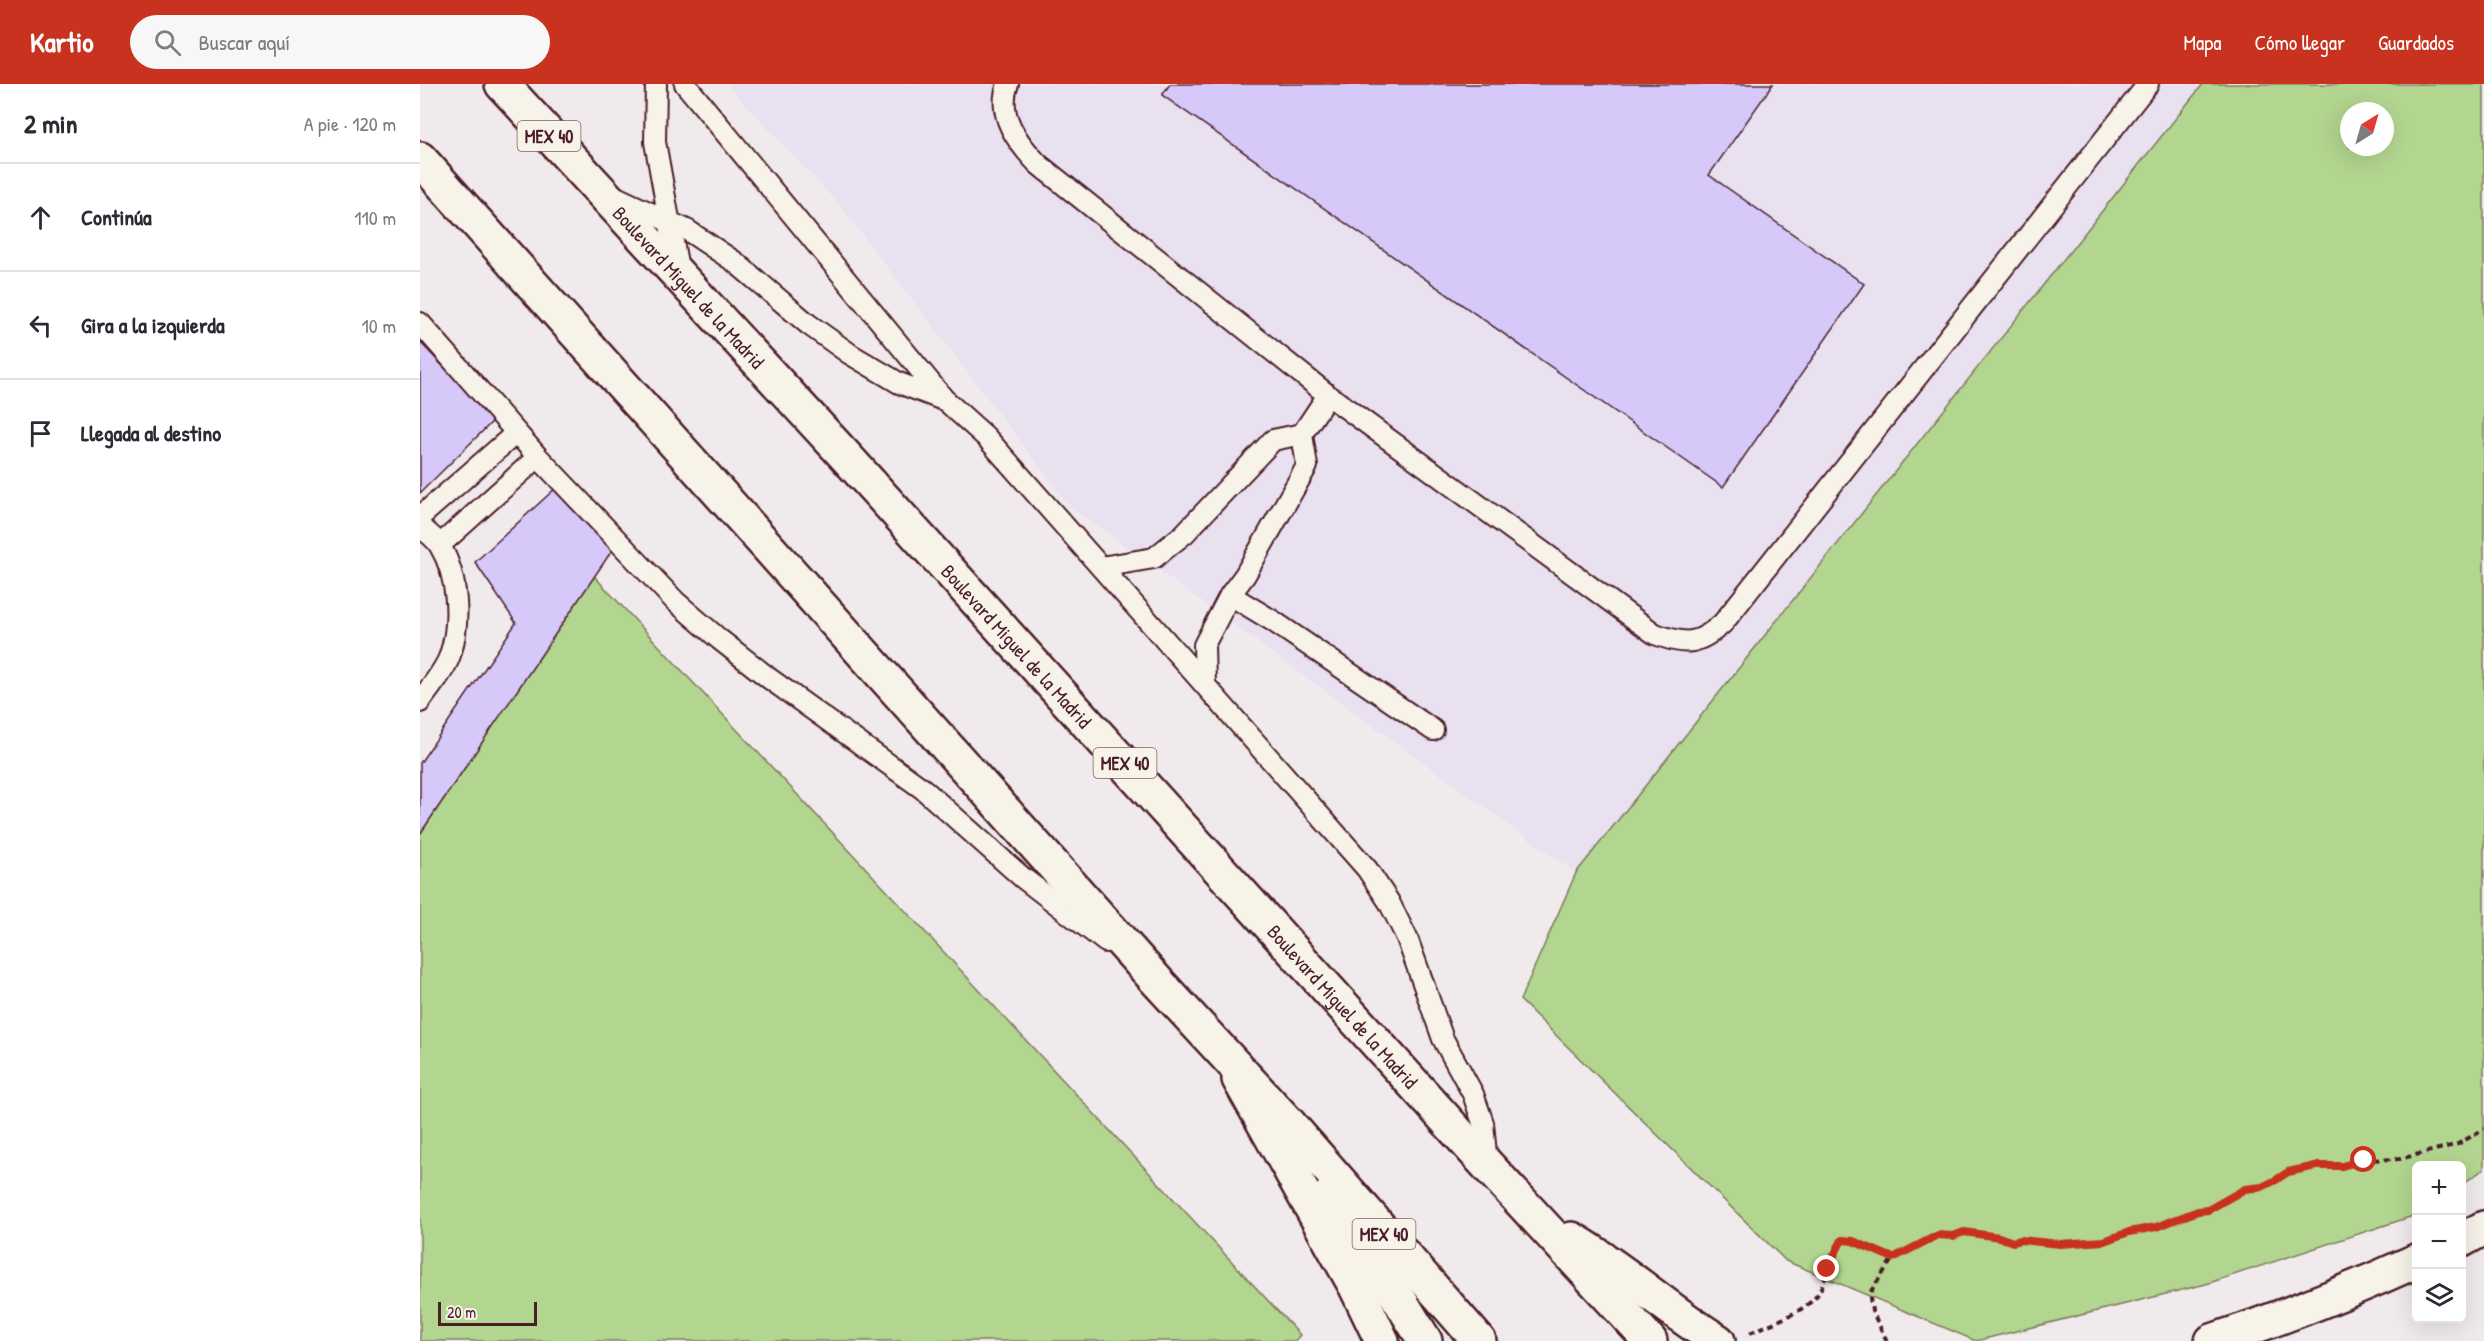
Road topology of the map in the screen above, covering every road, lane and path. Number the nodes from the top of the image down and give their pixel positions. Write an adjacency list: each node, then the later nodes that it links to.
1 (502, 84): 7 (main road, Boulevard Miguel de la Madrid / MEX 40)
2 (656, 84): 8 (lane)
3 (685, 84): 12 (lane)
4 (1008, 84): 11 (lane)
5 (2148, 84): 11 (lane)
6 (422, 169): 24 (main road, MEX 40)
7 (596, 188): 8 (lane); 9 (main road, Boulevard Miguel de la Madrid / MEX 40)
8 (667, 220): 9 (lane); 12 (lane)
9 (680, 278): 28 (main road, Boulevard Miguel de la Madrid / MEX 40)
10 (420, 323): 13 (lane)
11 (1328, 395): 14 (lane)
12 (946, 401): 19 (lane)
13 (516, 433): 15 (lane); 16 (lane)
14 (1302, 434): 19 (lane); 20 (lane)
15 (538, 457): 18 (lane); 24 (lane)
16 (420, 516)
17 (420, 527): 18 (lane)
18 (440, 545): 22 (lane)
19 (1101, 567): 21 (lane)
20 (1230, 595): 21 (lane); 23 (lane)
21 (1205, 684): 28 (lane)
22 (420, 702)
23 (1432, 730)
24 (1156, 980): 25 (main road, MEX 40)
25 (1225, 1054): 26 (main road, MEX 40); 35 (main road)
26 (1291, 1126): 36 (main road); 37 (main road, MEX 40)
27 (2484, 1129): 32 (path)
28 (1487, 1165): 30 (main road, Boulevard Miguel de la Madrid / MEX 40)
29 (2484, 1228): 31 (main road)
30 (1549, 1230): 34 (main road); 38 (main road, Boulevard Miguel de la Madrid / MEX 40)
31 (2466, 1238)
32 (1893, 1258): 34 (path); 39 (path)
33 (2412, 1263): 40 (main road)
34 (1730, 1339)
35 (1382, 1341)
36 (1425, 1341)
37 (1479, 1341)
38 (1650, 1341)
39 (1887, 1341)
40 (2212, 1341)

